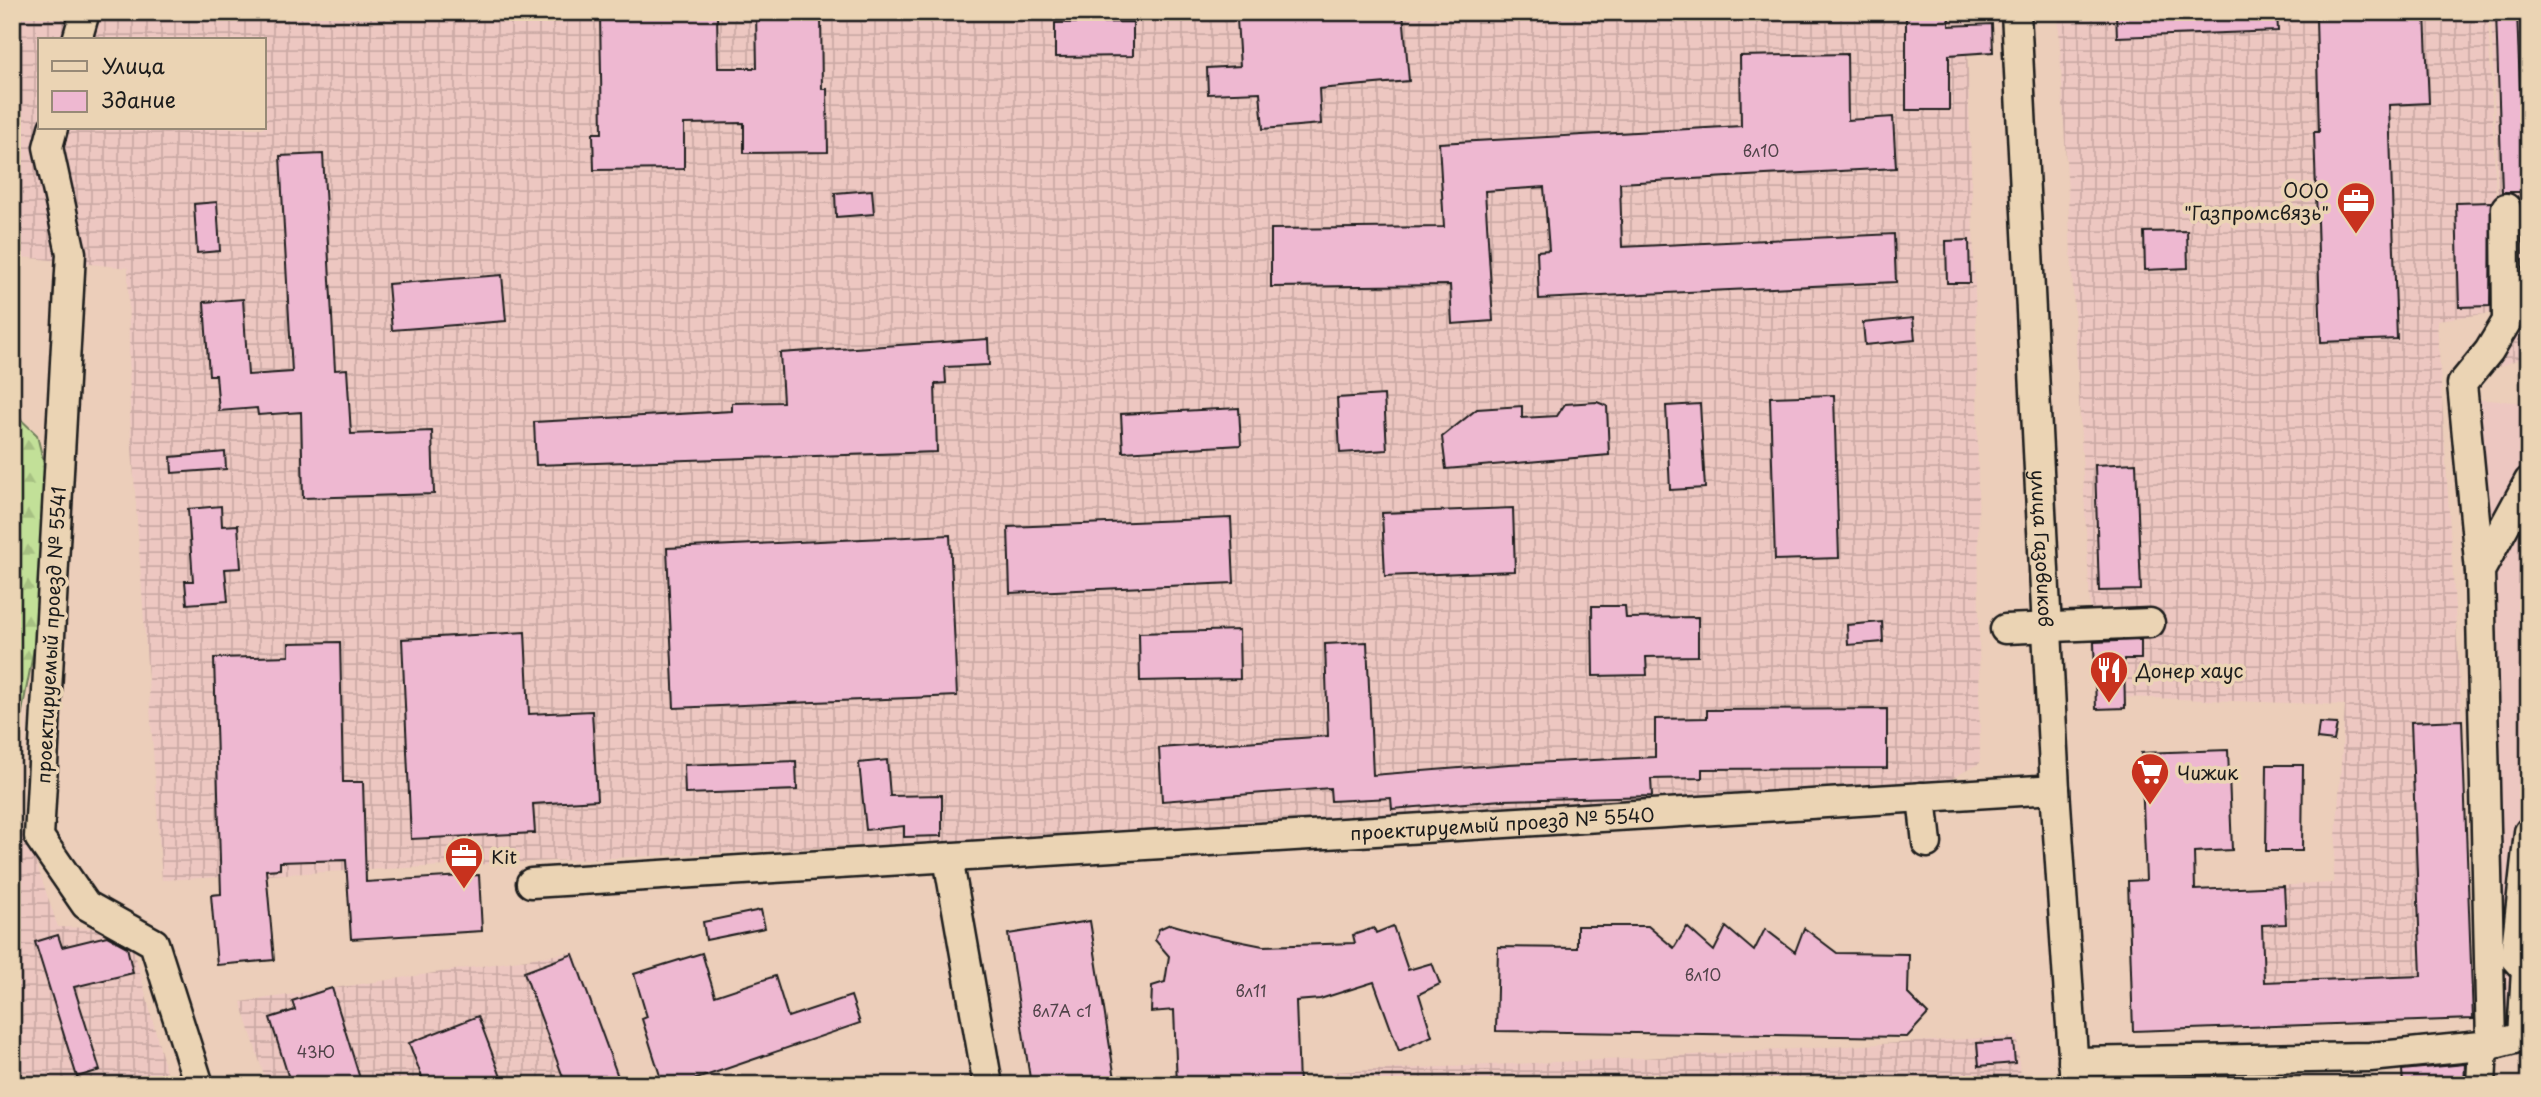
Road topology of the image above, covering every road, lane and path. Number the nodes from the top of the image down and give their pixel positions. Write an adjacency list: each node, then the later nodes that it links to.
1 (85, 12): 3 (street)
2 (2016, 12): 9 (street, улица Газовиков)
3 (78, 38)
4 (52, 130): 20 (street, проектируемый проезд № 5541)
5 (2506, 208): 7 (street)
6 (2529, 481): 7 (street)
7 (2480, 571): 18 (street)
8 (2150, 623): 9 (street)
9 (2047, 628): 10 (street); 11 (street, улица Газовиков)
10 (2005, 629)
11 (2055, 789): 12 (street, проектируемый проезд № 5540); 19 (street, улица Газовиков)
12 (1922, 797): 14 (street); 15 (street, проектируемый проезд № 5540)
13 (2529, 832): 17 (street)
14 (1927, 844)
15 (948, 858): 16 (street, проектируемый проезд № 5540); 21 (street)
16 (531, 883)
17 (2525, 1038): 18 (street)
18 (2487, 1045): 19 (street); 22 (street)
19 (2074, 1074)
20 (198, 1085)
21 (988, 1085)
22 (2481, 1085)

